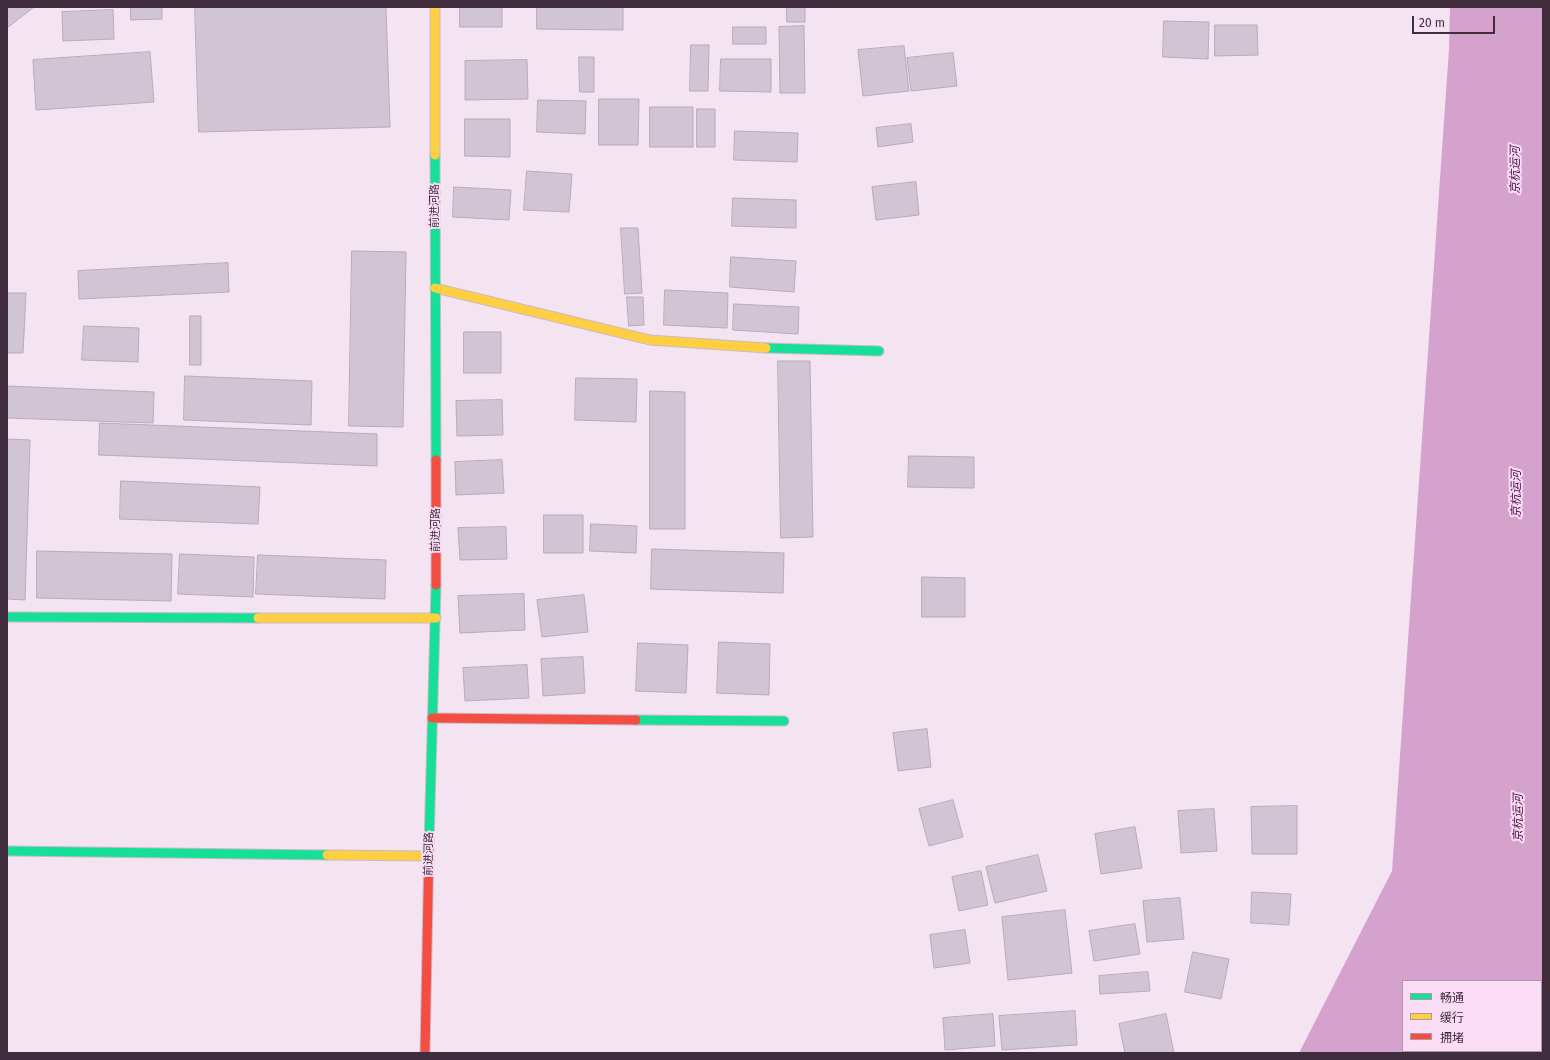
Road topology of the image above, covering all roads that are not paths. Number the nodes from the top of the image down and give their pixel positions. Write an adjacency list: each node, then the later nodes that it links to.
1 (435, 7): 2 (street, 前进河路)
2 (435, 288): 3 (street); 5 (street, 前进河路)
3 (879, 351)
4 (7, 617): 5 (street)
5 (436, 618): 6 (street, 前进河路)
6 (432, 718): 7 (street); 9 (street, 前进河路)
7 (784, 721)
8 (7, 851): 9 (street)
9 (429, 856): 10 (street, 前进河路)
10 (425, 1053)

